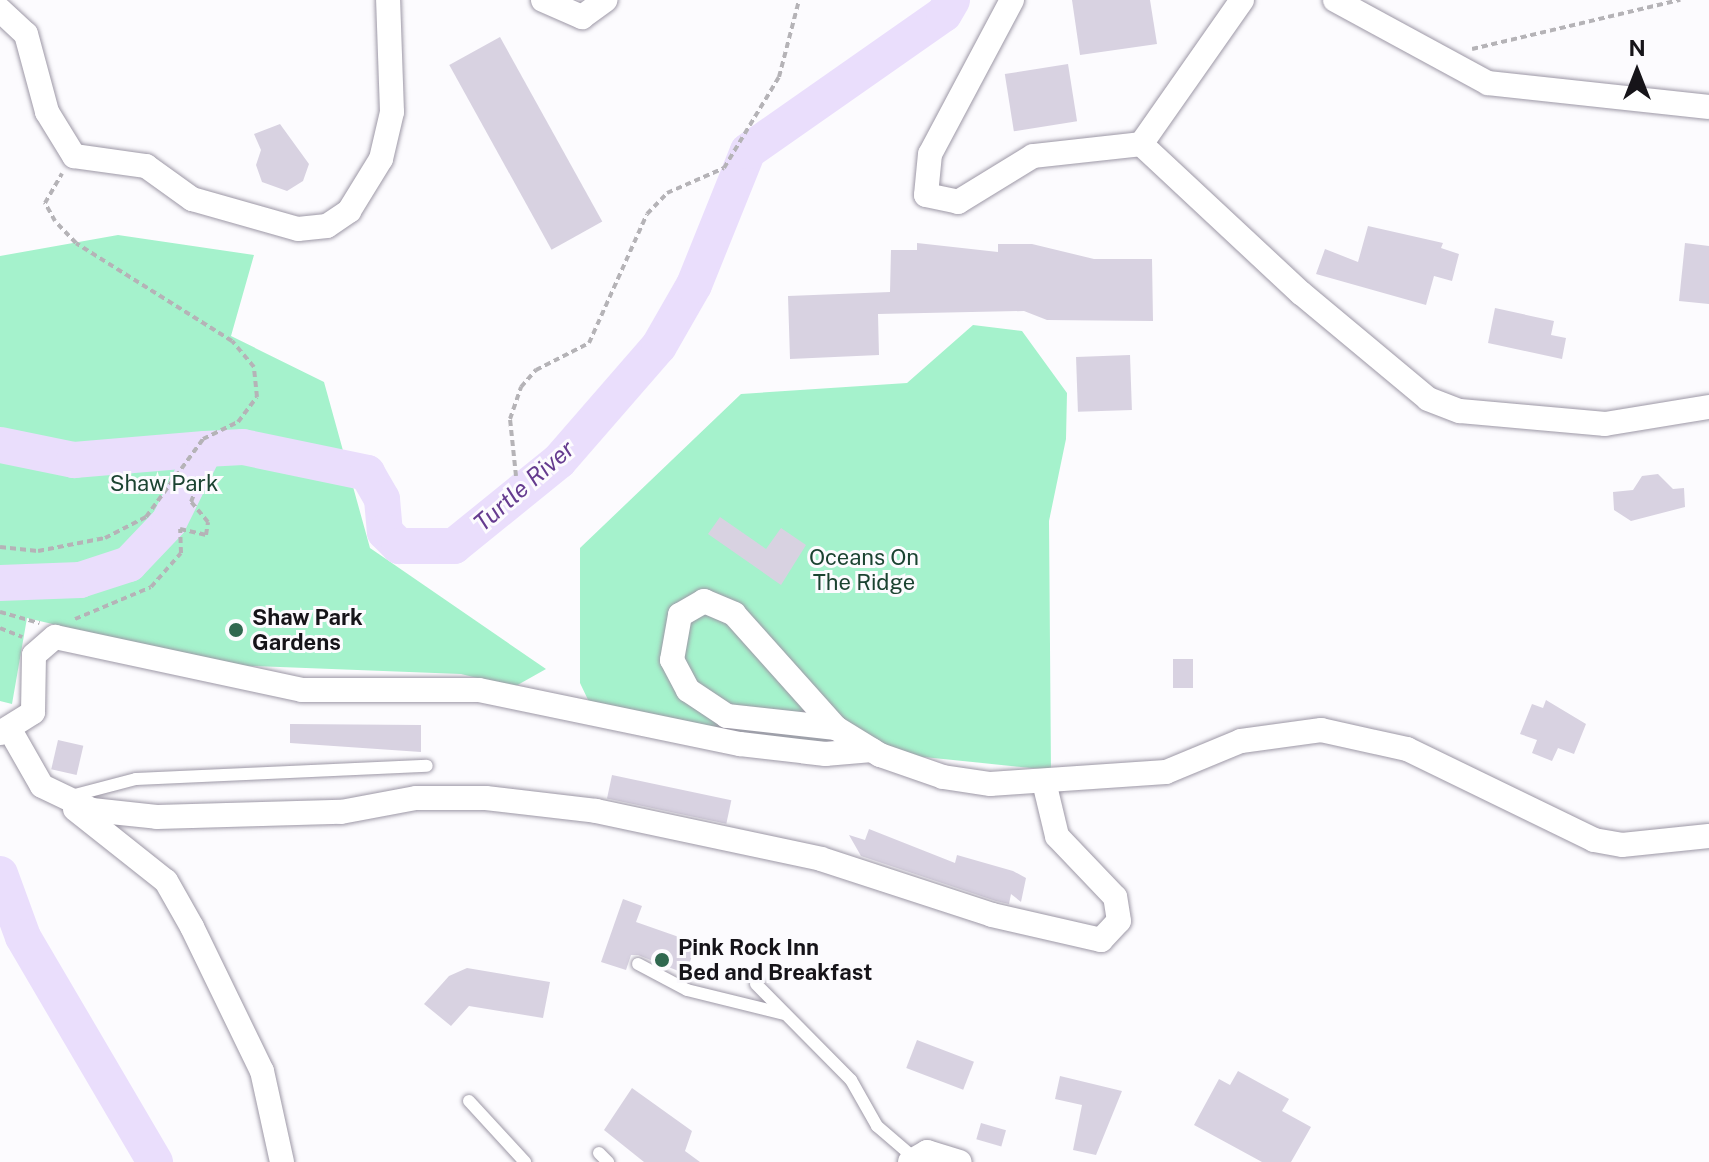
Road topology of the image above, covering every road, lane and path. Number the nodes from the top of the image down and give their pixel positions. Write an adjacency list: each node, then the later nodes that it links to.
1 (388, 0): 13 (street)
2 (543, 0): 3 (street)
3 (605, 0)
4 (799, 0): 15 (path)
5 (1012, 0): 12 (street)
6 (1242, 0): 12 (street)
7 (1335, 0): 10 (street)
8 (1680, 0): 10 (path)
9 (0, 10): 13 (street)
10 (1435, 58): 11 (street)
11 (1709, 107)
12 (1141, 144): 14 (street)
13 (91, 164): 17 (path)
14 (1709, 407)
15 (516, 476)
16 (198, 484): 19 (path)
17 (0, 547)
18 (0, 612): 20 (path)
19 (63, 623)
20 (53, 624)
21 (836, 728): 21 (street); 23 (street)
22 (5, 732): 23 (street); 26 (street)
23 (872, 750): 25 (street)
24 (427, 766): 26 (lane)
25 (1044, 782): 26 (street); 27 (street)
26 (60, 797): 33 (street)
27 (1709, 836)
28 (638, 964): 30 (lane)
29 (756, 984): 30 (lane)
30 (788, 1015): 32 (lane)
31 (469, 1101): 34 (lane)
32 (912, 1160): 35 (street)
33 (282, 1162)
34 (525, 1162)
35 (959, 1162)

